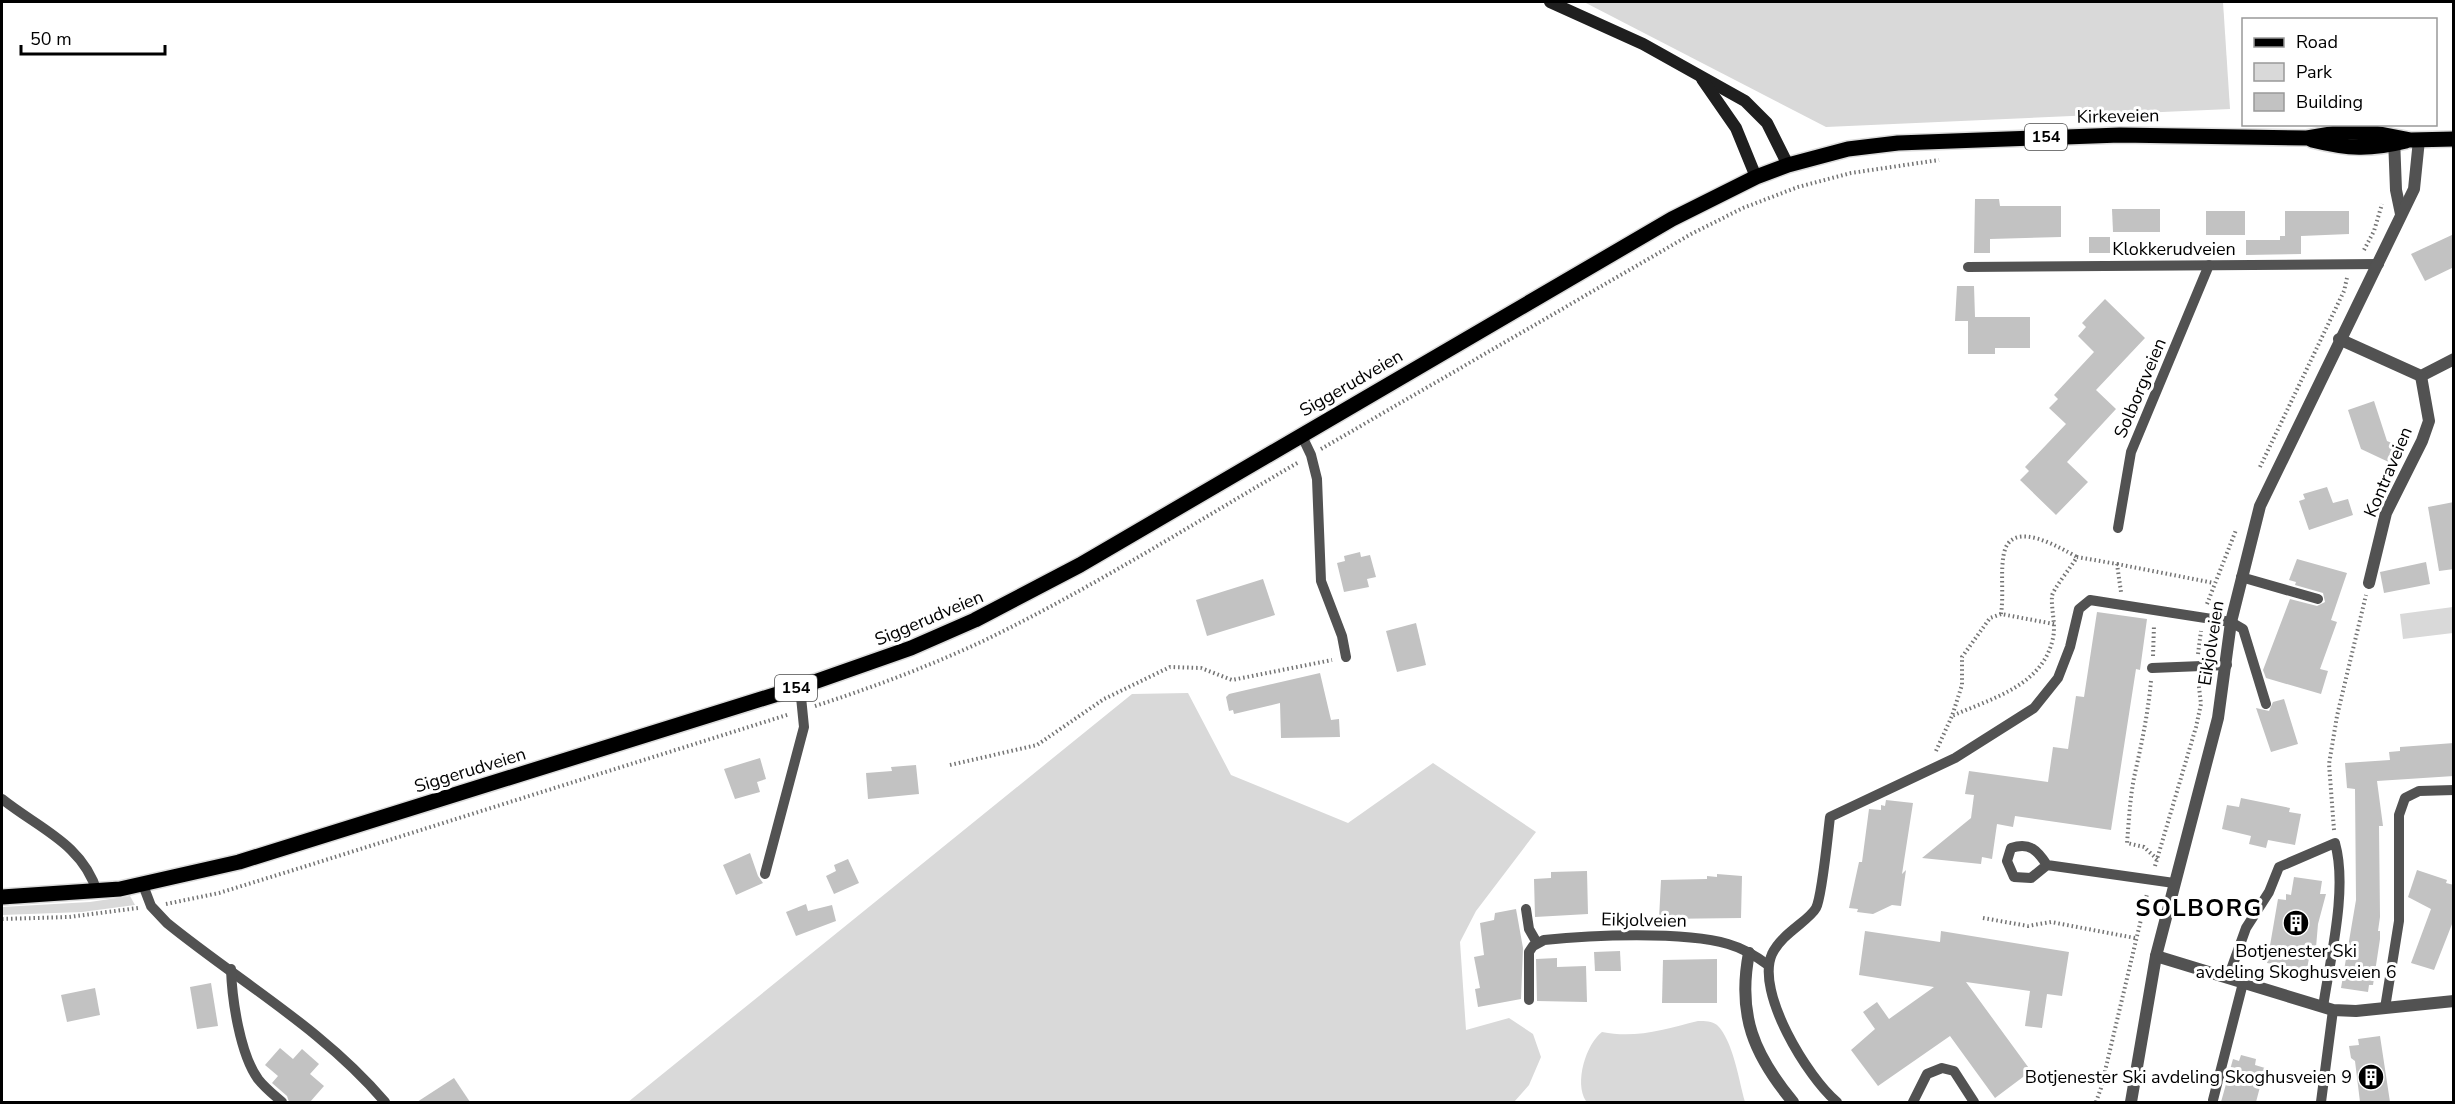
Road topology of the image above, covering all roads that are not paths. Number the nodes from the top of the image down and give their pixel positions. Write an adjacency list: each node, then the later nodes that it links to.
1 (1550, 2): 2 (main road)
2 (1701, 78): 6 (main road); 7 (main road)
3 (2454, 139): 5 (main road, Kirkeveien / 154)
4 (2394, 140): 5 (main road, Kirkeveien / 154); 6 (main road, Kirkeveien / 154); 8 (street)
5 (2415, 140): 8 (street, Eikjolveien)
6 (1788, 165): 7 (main road, Siggerudveien / 154)
7 (1756, 177): 15 (main road, Siggerudveien / 154)
8 (2401, 214): 9 (street, Eikjolveien)
9 (2379, 264): 10 (lane, Klokkerudveien); 12 (street, Eikjolveien)
10 (2209, 265): 11 (lane, Klokkerudveien); 16 (lane, Solborgveien)
11 (1968, 267)
12 (2339, 339): 14 (street); 17 (street, Eikjolveien)
13 (2454, 359): 14 (street)
14 (2421, 376): 18 (street, Kontraveien)
15 (1301, 434): 21 (lane); 24 (main road, Siggerudveien / 154)
16 (2118, 528)
17 (2241, 577): 19 (lane); 20 (street, Eikjolveien)
18 (2369, 583)
19 (2318, 599)
20 (2231, 622): 22 (street, Eikjolveien); 25 (lane); 38 (lane)
21 (1346, 657)
22 (2227, 665): 23 (lane); 30 (street, Eikjolveien)
23 (2152, 668)
24 (800, 687): 29 (lane); 31 (main road, Siggerudveien / 154)
25 (2266, 704)
26 (2454, 790): 44 (lane)
27 (2, 799): 32 (lane)
28 (2047, 865): 30 (lane)
29 (765, 874)
30 (2174, 883): 37 (street, Eikjolveien)
31 (143, 885): 32 (main road, Siggerudveien / 154); 39 (lane)
32 (97, 892): 33 (main road, Siggerudveien / 154)
33 (2, 897)
34 (1526, 909): 35 (lane)
35 (1537, 943): 36 (lane, Eikjolveien); 42 (lane)
36 (1749, 953): 38 (lane, Eikjolveien); 49 (street)
37 (2156, 956): 40 (street); 53 (street, Eikjolveien)
38 (1768, 965): 50 (lane)
39 (231, 969): 47 (lane); 48 (lane)
40 (2228, 978): 41 (street); 45 (lane)
41 (2243, 983): 45 (street); 46 (lane)
42 (1529, 1000)
43 (2454, 1001): 44 (street)
44 (2385, 1008): 45 (street)
45 (2328, 1009): 54 (lane)
46 (2213, 1100)
47 (282, 1102)
48 (385, 1102)
49 (1793, 1102)
50 (1837, 1102)
51 (1913, 1102): 52 (lane)
52 (1974, 1102)
53 (2131, 1102)
54 (2321, 1102)

